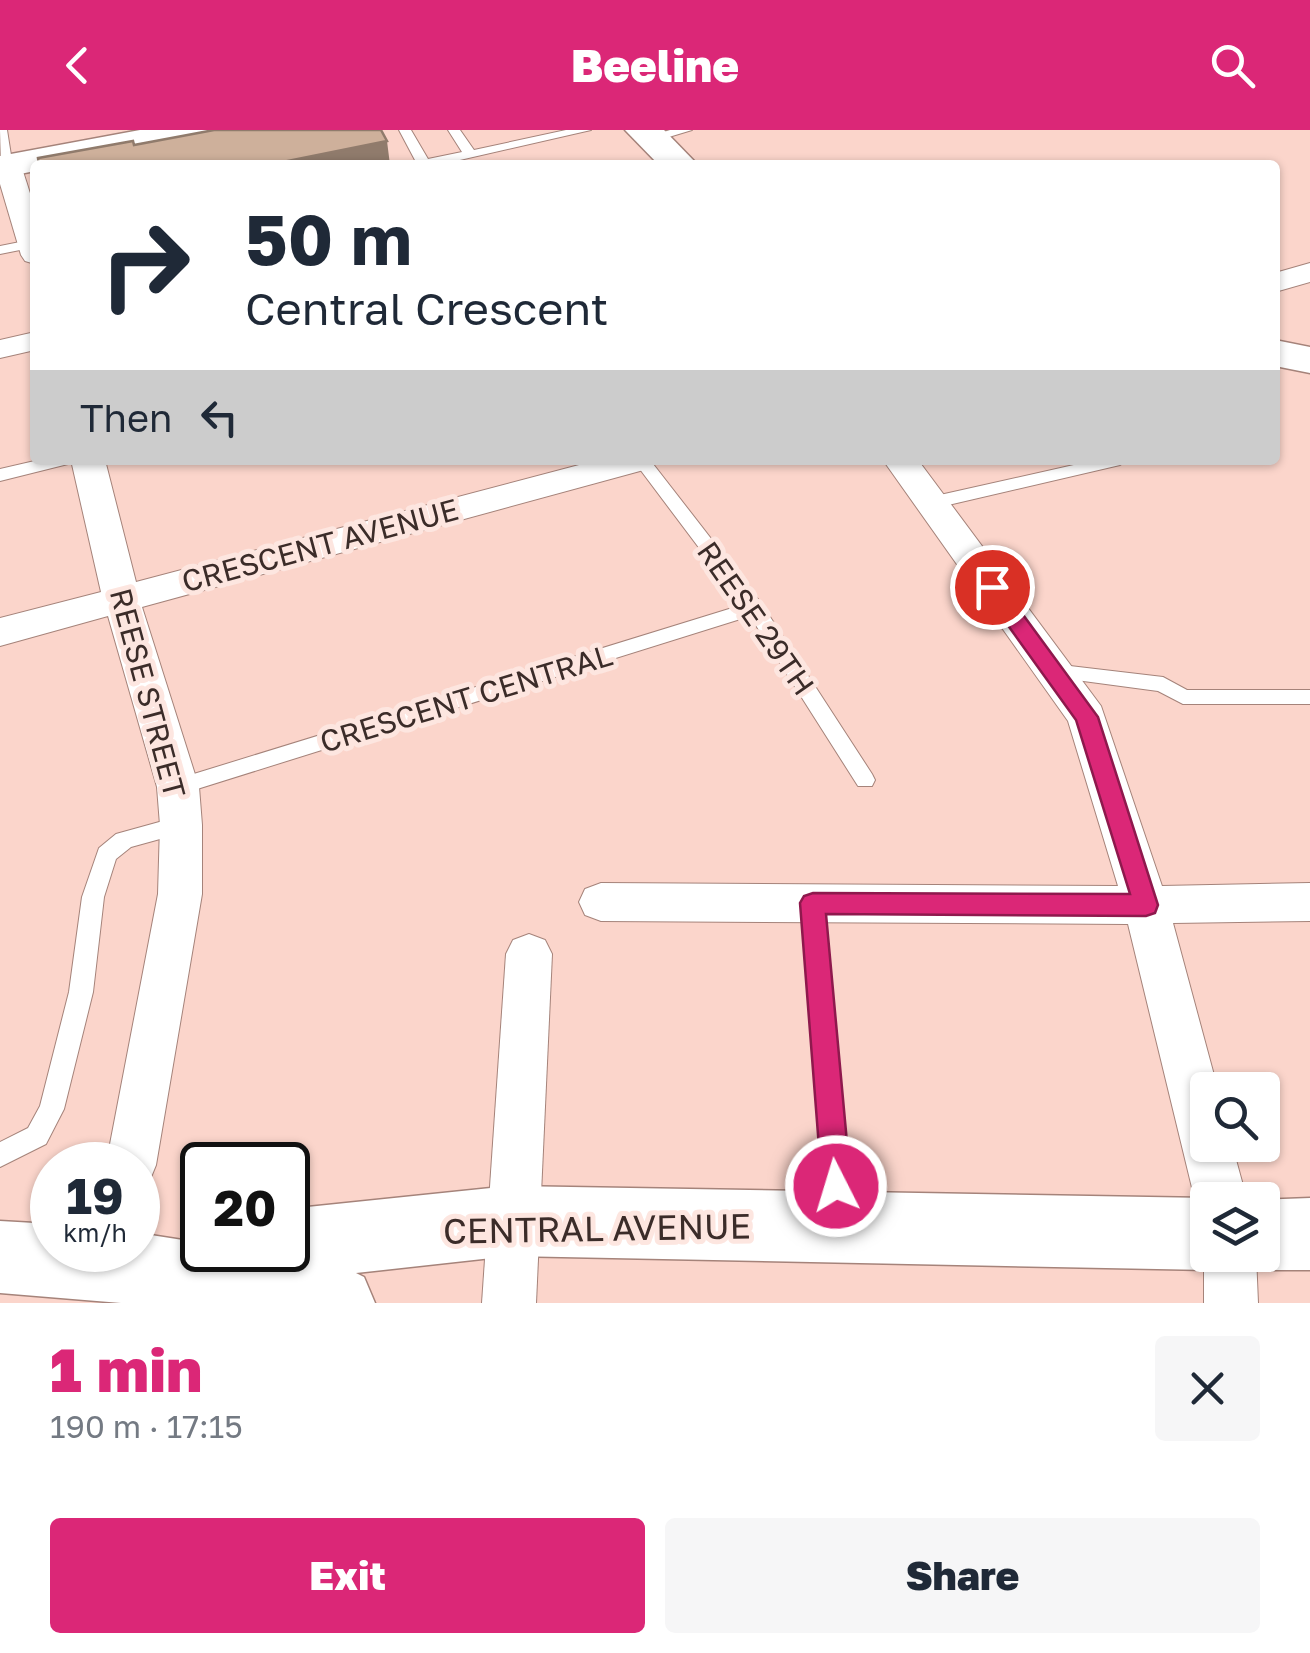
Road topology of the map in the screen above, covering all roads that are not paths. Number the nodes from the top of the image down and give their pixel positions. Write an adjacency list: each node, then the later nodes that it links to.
1 (405, 130): 9 (lane)
2 (454, 130): 8 (lane)
3 (585, 130): 8 (lane)
4 (686, 130): 6 (lane)
5 (190, 131): 7 (main road)
6 (646, 134): 10 (main road)
7 (3, 150): 11 (street)
8 (465, 159)
9 (420, 160)
10 (675, 160)
11 (30, 234)
12 (30, 247): 13 (lane)
13 (0, 250)
14 (1310, 272): 15 (street)
15 (1280, 281)
16 (30, 342): 17 (street)
17 (0, 349)
18 (1280, 355): 19 (main road)
19 (1310, 360)
20 (41, 465): 26 (lane)
21 (89, 465): 28 (street, REESE STREET)
22 (621, 465): 28 (street, CRESCENT AVENUE)
23 (644, 465): 29 (lane, REESE 29TH)
24 (904, 465): 27 (street)
25 (1098, 465): 27 (lane)
26 (0, 475)
27 (931, 503): 31 (street)
28 (121, 598): 30 (street, CRESCENT AVENUE); 34 (street, REESE STREET)
29 (754, 608): 33 (lane, REESE 29TH); 34 (lane, CRESCENT CENTRAL)
30 (0, 632)
31 (1053, 671): 32 (lane); 38 (street)
32 (1310, 697)
33 (865, 780)
34 (179, 806): 40 (street, REESE STREET); 41 (lane, CRESCENT CENTRAL)
35 (601, 902): 37 (street)
36 (1310, 902): 38 (street)
37 (813, 903): 38 (street); 44 (lane)
38 (1146, 905): 42 (street)
39 (528, 954): 43 (street)
40 (135, 1142)
41 (0, 1156)
42 (1216, 1182)
43 (511, 1221): 44 (main road, CENTRAL AVENUE); 48 (main road, CENTRAL AVENUE); 54 (street)
44 (840, 1227): 45 (main road, CENTRAL AVENUE)
45 (1190, 1234)
46 (1280, 1234): 47 (main road)
47 (1310, 1234)
48 (310, 1243)
49 (0, 1257): 50 (main road)
50 (30, 1257)
51 (160, 1267): 53 (main road)
52 (1230, 1272): 55 (street)
53 (338, 1303)
54 (509, 1303)
55 (1230, 1303)

